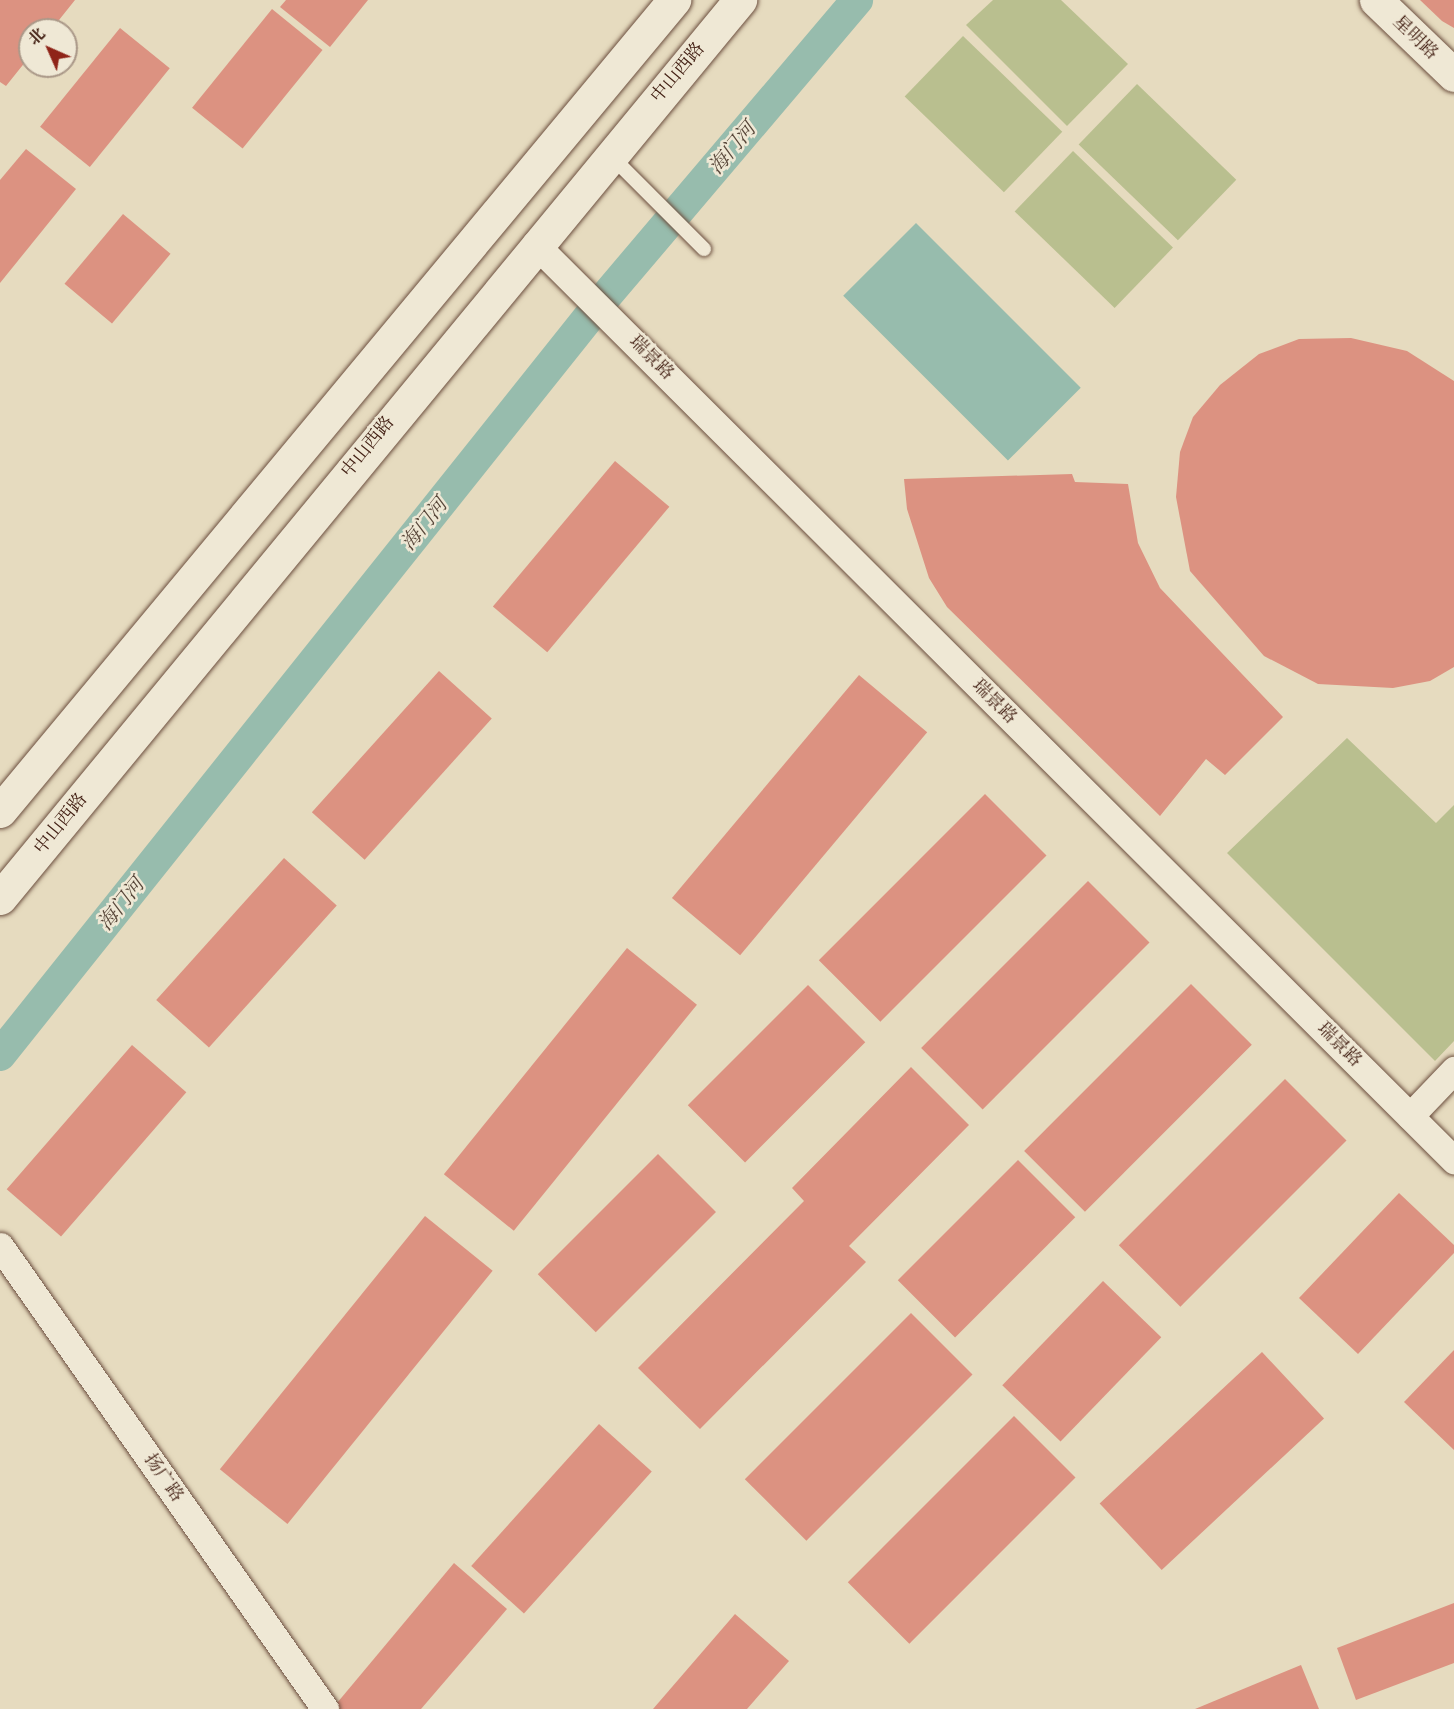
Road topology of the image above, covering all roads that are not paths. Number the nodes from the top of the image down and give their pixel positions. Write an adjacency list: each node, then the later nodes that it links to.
1 (674, 0): 8 (main road)
2 (740, 0): 5 (main road, 中山西路)
3 (1376, 0): 4 (main road, 星明路)
4 (1454, 75)
5 (610, 155): 6 (main road, 中山西路); 7 (lane)
6 (535, 244): 9 (main road, 中山西路); 11 (street, 瑞景路)
7 (704, 249)
8 (0, 811)
9 (0, 898)
10 (1454, 1070): 11 (street)
11 (1410, 1116): 12 (street, 瑞景路)
12 (1454, 1160)
13 (0, 1246): 14 (street, 扬广路)
14 (325, 1709)

